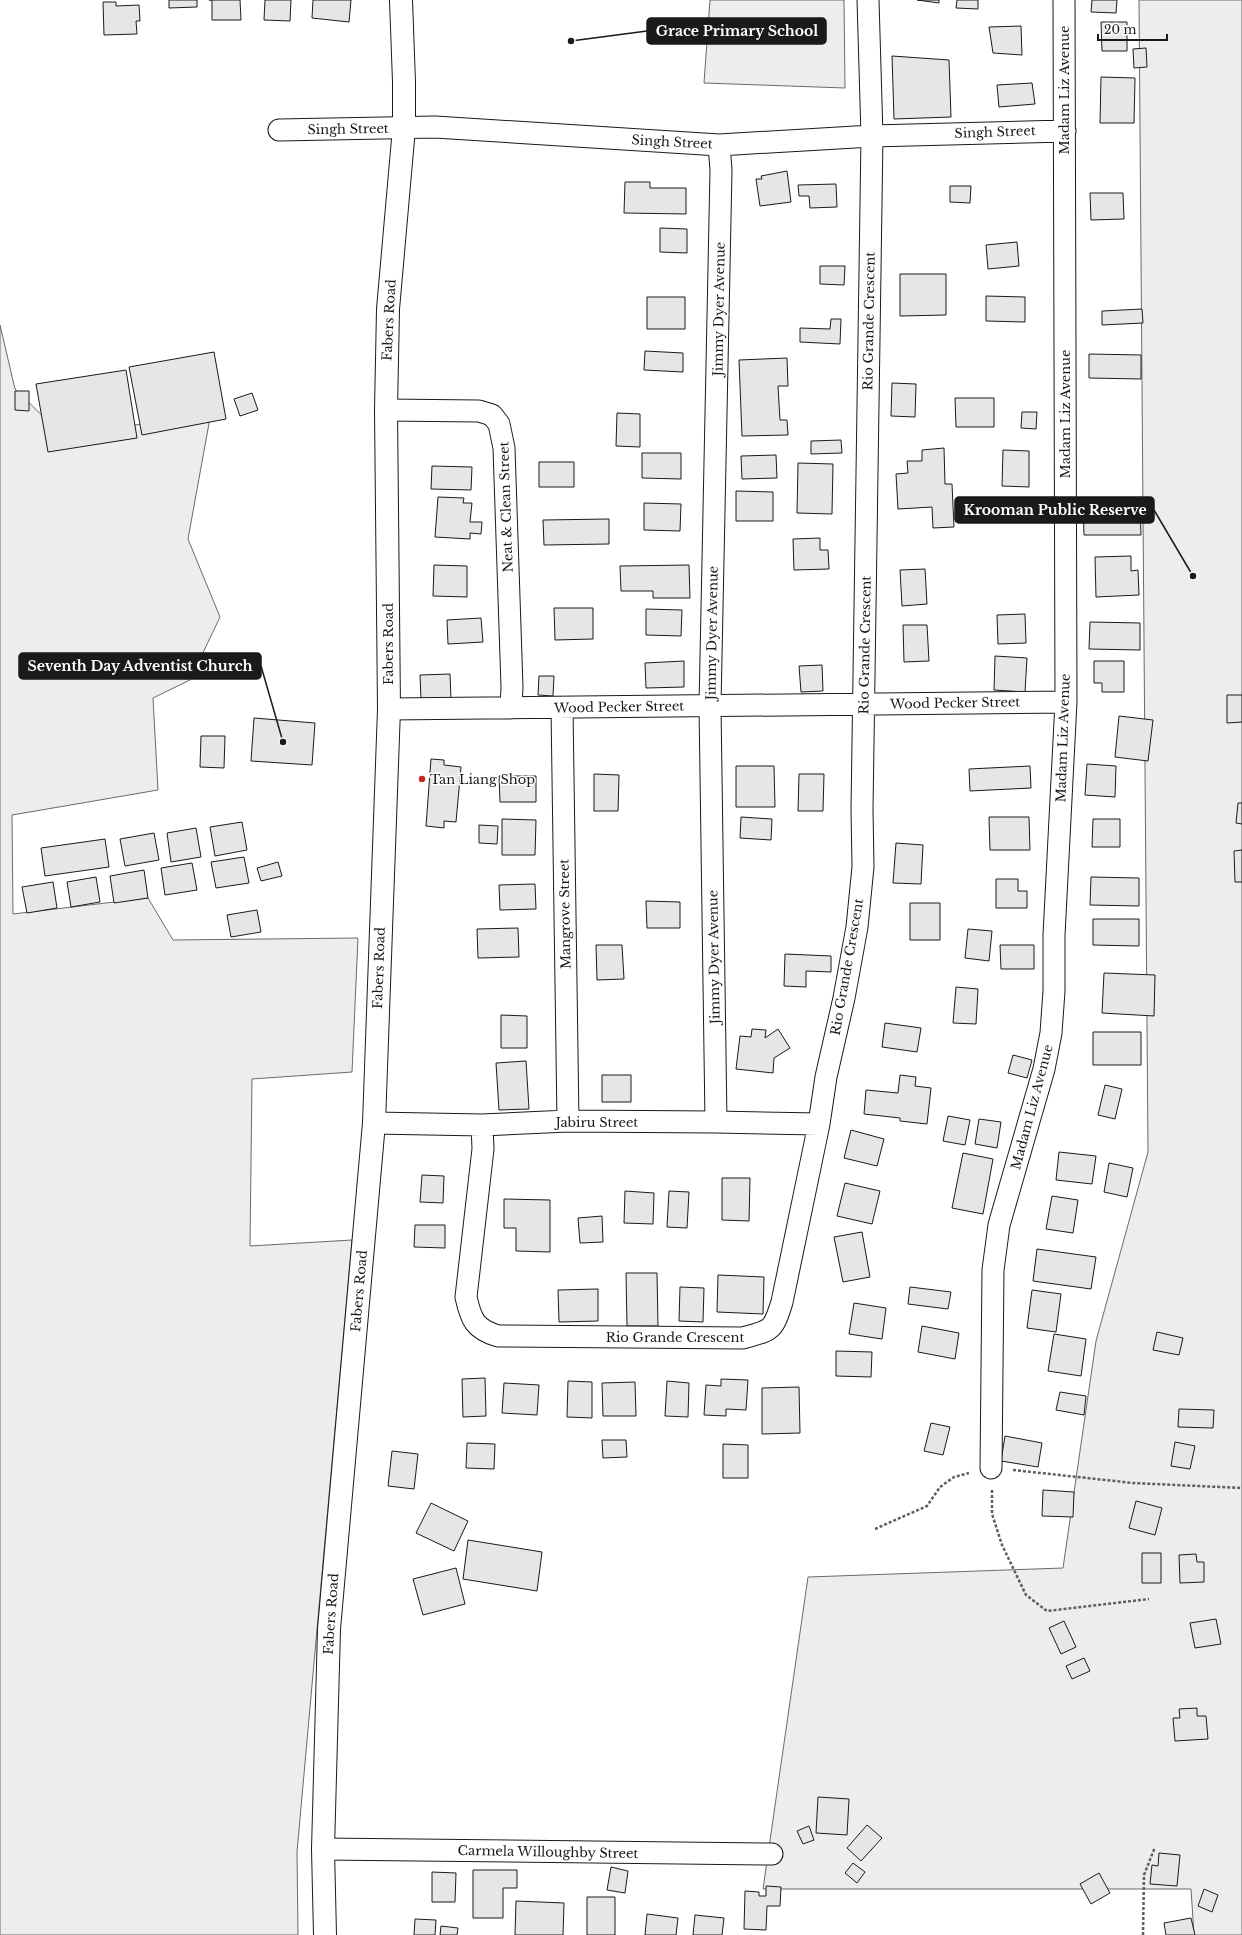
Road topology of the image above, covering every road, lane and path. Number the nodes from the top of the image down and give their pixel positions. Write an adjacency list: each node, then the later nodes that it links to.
1 (401, 0): 4 (main road, Fabers Road)
2 (868, 0): 7 (street, Rio Grande Crescent)
3 (1064, 0): 6 (street, Madam Liz Avenue)
4 (404, 128): 5 (street, Singh Street); 8 (street, Singh Street); 9 (main road, Fabers Road)
5 (279, 130)
6 (1064, 131): 7 (street, Singh Street); 10 (street, Madam Liz Avenue)
7 (872, 136): 8 (street, Singh Street); 11 (street, Rio Grande Crescent)
8 (719, 145): 12 (street, Jimmy Dyer Avenue)
9 (386, 410): 13 (street, Neat & Clean Street); 15 (main road, Fabers Road)
10 (1066, 702): 11 (street, Wood Pecker Street); 21 (street, Madam Liz Avenue)
11 (864, 704): 12 (street, Wood Pecker Street); 19 (street, Rio Grande Crescent)
12 (710, 706): 14 (street, Wood Pecker Street); 18 (street, Jimmy Dyer Avenue)
13 (511, 708): 14 (street, Wood Pecker Street); 15 (street, Wood Pecker Street)
14 (562, 708): 16 (street, Mangrove Street)
15 (389, 709): 17 (main road, Fabers Road)
16 (568, 1121): 18 (street, Jabiru Street); 20 (street, Jabiru Street)
17 (374, 1122): 20 (street, Jabiru Street); 26 (main road, Fabers Road)
18 (716, 1122): 19 (street, Jabiru Street)
19 (819, 1124): 20 (street, Rio Grande Crescent)
20 (482, 1125)
21 (991, 1468): 22 (path); 23 (path); 24 (path)
22 (1242, 1488)
23 (875, 1529)
24 (1149, 1599)
25 (1155, 1847): 29 (path)
26 (323, 1849): 27 (street, Carmela Willoughby Street); 28 (main road, Fabers Road)
27 (772, 1854)
28 (325, 1935)
29 (1143, 1935)

